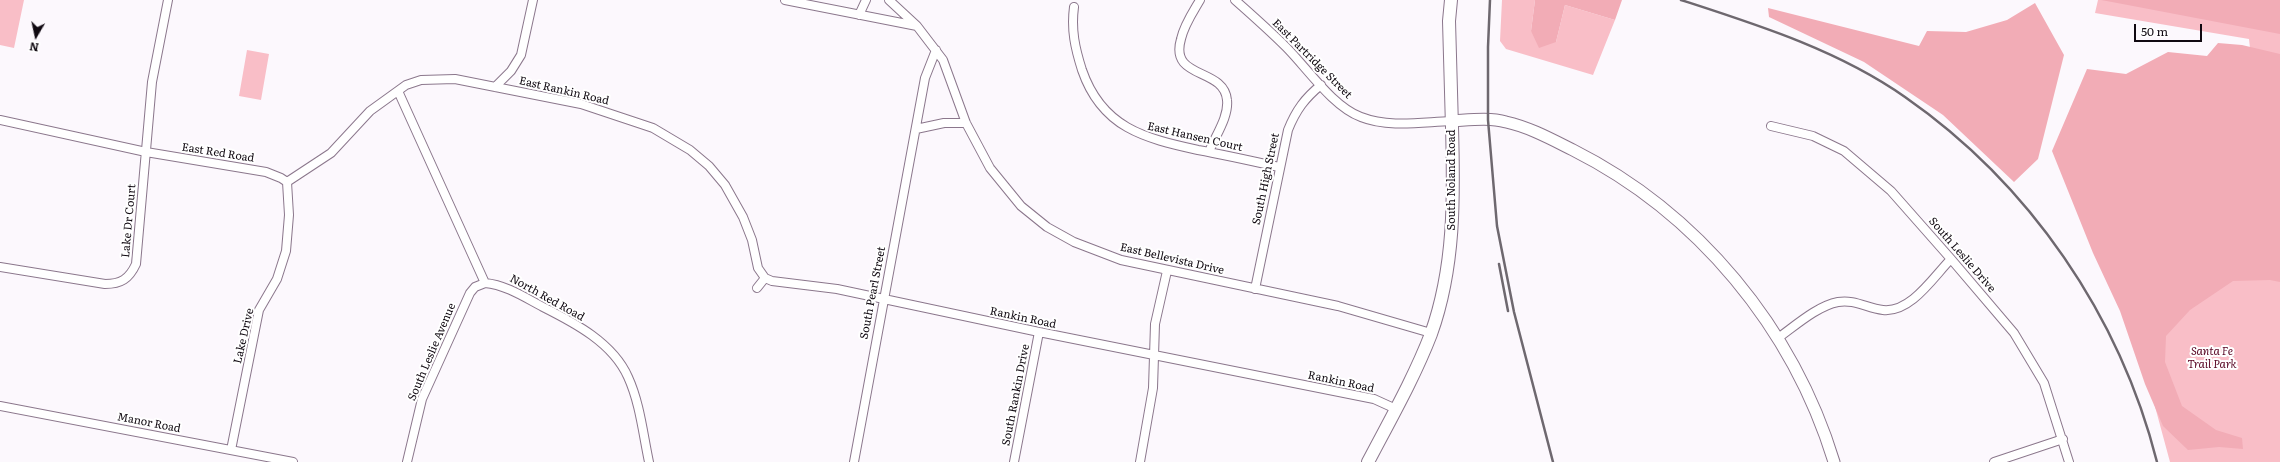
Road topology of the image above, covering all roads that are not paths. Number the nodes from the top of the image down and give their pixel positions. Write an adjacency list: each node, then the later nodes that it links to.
1 (168, 0): 21 (street)
2 (533, 0): 14 (street)
3 (785, 0): 10 (street)
4 (866, 0): 10 (street)
5 (889, 0): 11 (street)
6 (1200, 0): 22 (street)
7 (1235, 0): 13 (street, East Partridge Street)
8 (1451, 0): 17 (main road, South Noland Road)
9 (1074, 7): 22 (street, East Hansen Court)
10 (860, 16): 11 (street)
11 (917, 26): 12 (street, East Bellevista Drive)
12 (936, 50): 18 (street, East Bellevista Drive); 20 (street, South Pearl Street)
13 (1321, 85): 17 (street, East Partridge Street); 23 (street, South High Street)
14 (495, 87): 15 (street, East Rankin Road); 28 (street, East Rankin Road)
15 (398, 91): 24 (street); 29 (street)
16 (0, 120): 21 (street, East Red Road)
17 (1452, 121): 34 (main road, South Noland Road); 35 (street)
18 (966, 123): 20 (street); 27 (street, East Bellevista Drive)
19 (1771, 126): 25 (street, South Leslie Drive)
20 (916, 129): 32 (street, South Pearl Street)
21 (146, 152): 24 (street, East Red Road); 26 (street, Lake Dr Court)
22 (1209, 152): 23 (street, East Hansen Court)
23 (1279, 167): 31 (street, South High Street)
24 (287, 182): 40 (street, Lake Drive)
25 (1951, 259): 35 (street); 39 (street, South Leslie Drive)
26 (0, 267)
27 (1167, 270): 31 (street, East Bellevista Drive); 36 (street)
28 (765, 278): 30 (street); 32 (street, Rankin Road)
29 (485, 283): 42 (street, South Leslie Avenue); 43 (street, North Red Road)
30 (757, 288)
31 (1255, 289): 34 (street, East Bellevista Drive)
32 (883, 299): 33 (street, Rankin Road); 44 (street, South Pearl Street)
33 (1039, 332): 36 (street, Rankin Road); 45 (street, South Rankin Drive)
34 (1431, 333): 38 (main road, South Noland Road)
35 (1778, 338): 48 (street)
36 (1154, 356): 38 (street, Rankin Road); 46 (street)
37 (0, 406): 40 (street, Manor Road)
38 (1396, 409): 47 (main road, South Noland Road)
39 (2063, 439): 49 (street); 50 (street, South Leslie Drive)
40 (231, 450): 41 (street, Manor Road)
41 (293, 462)
42 (406, 462)
43 (649, 462)
44 (854, 462)
45 (1014, 462)
46 (1140, 462)
47 (1368, 462)
48 (1834, 462)
49 (1994, 462)
50 (2069, 462)

